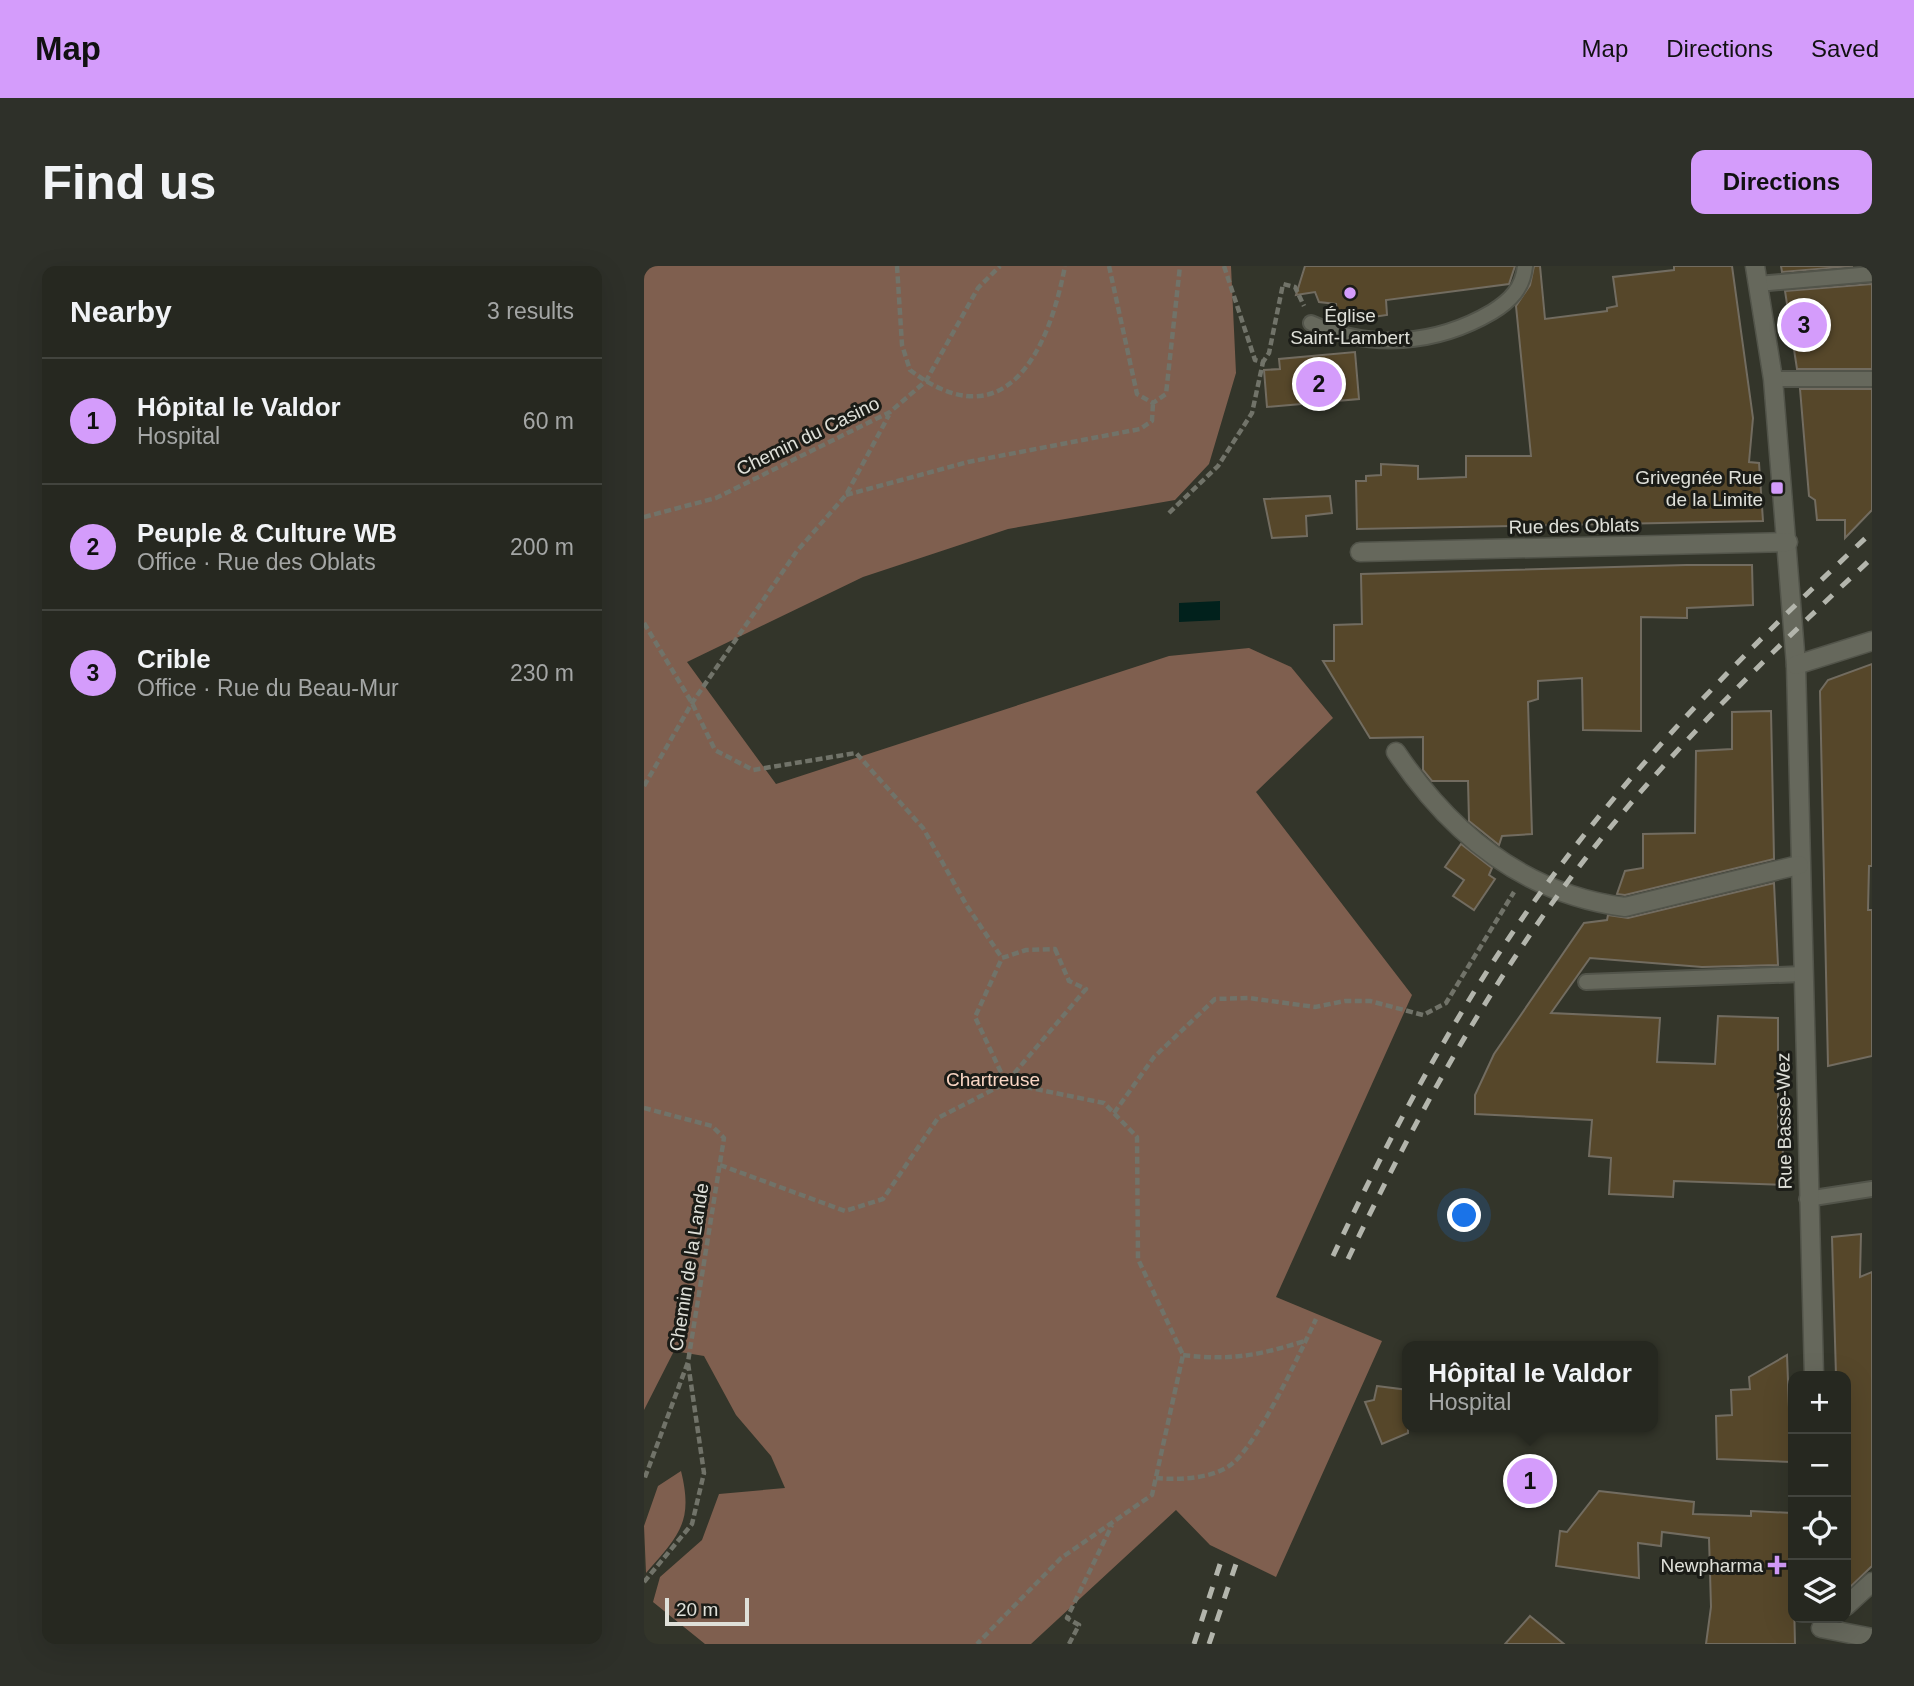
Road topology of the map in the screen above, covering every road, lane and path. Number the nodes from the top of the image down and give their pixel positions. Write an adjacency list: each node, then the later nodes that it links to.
1 (897, 266): 14 (path)
2 (1000, 266): 14 (path, Chemin du Casino)
3 (1065, 266): 14 (path)
4 (1109, 266): 15 (path)
5 (1180, 266): 15 (path)
6 (1224, 266): 11 (path)
7 (1525, 266): 10 (lane)
8 (1872, 274): 9 (lane)
9 (1756, 275): 12 (street, Rue Basse-Wez)
10 (1311, 323): 11 (path)
11 (1263, 362): 18 (path)
12 (1773, 379): 13 (lane); 20 (street, Rue Basse-Wez)
13 (1872, 379)
14 (926, 382): 16 (path, Chemin du Casino)
15 (1153, 404): 17 (path)
16 (890, 412): 17 (path); 19 (path, Chemin du Casino)
17 (846, 495): 25 (path)
18 (1168, 513)
19 (644, 517)
20 (1788, 542): 21 (street, Rue des Oblats); 24 (street, Rue Basse-Wez)
21 (1360, 552)
22 (644, 623): 25 (path)
23 (1872, 641): 24 (street)
24 (1796, 665): 28 (street, Rue Basse-Wez)
25 (692, 703): 27 (path); 30 (path)
26 (1396, 752): 29 (street)
27 (644, 786)
28 (1799, 865): 29 (street); 31 (street, Rue Basse-Wez)
29 (1524, 877): 35 (path)
30 (1002, 958): 33 (path); 33 (path)
31 (1802, 974): 32 (lane); 38 (street, Rue Basse-Wez)
32 (1586, 982)
33 (1006, 1083): 35 (path); 36 (path)
34 (644, 1108): 36 (path, Chemin de la Lande)
35 (1114, 1113): 41 (path)
36 (720, 1165): 42 (path, Chemin de la Lande)
37 (1872, 1189): 38 (lane)
38 (1807, 1199): 43 (street, Rue Basse-Wez)
39 (1316, 1319): 40 (path)
40 (1306, 1340): 41 (path); 44 (path)
41 (1183, 1355): 44 (path)
42 (688, 1362): 45 (path, Chemin de la Lande); 47 (path)
43 (1814, 1371)
44 (1156, 1478): 46 (path)
45 (644, 1480)
46 (1113, 1523): 52 (path); 53 (path)
47 (644, 1581)
48 (1872, 1582): 49 (street)
49 (1851, 1601)
50 (1824, 1627): 51 (street)
51 (1872, 1638)
52 (976, 1644)
53 (1069, 1644)

